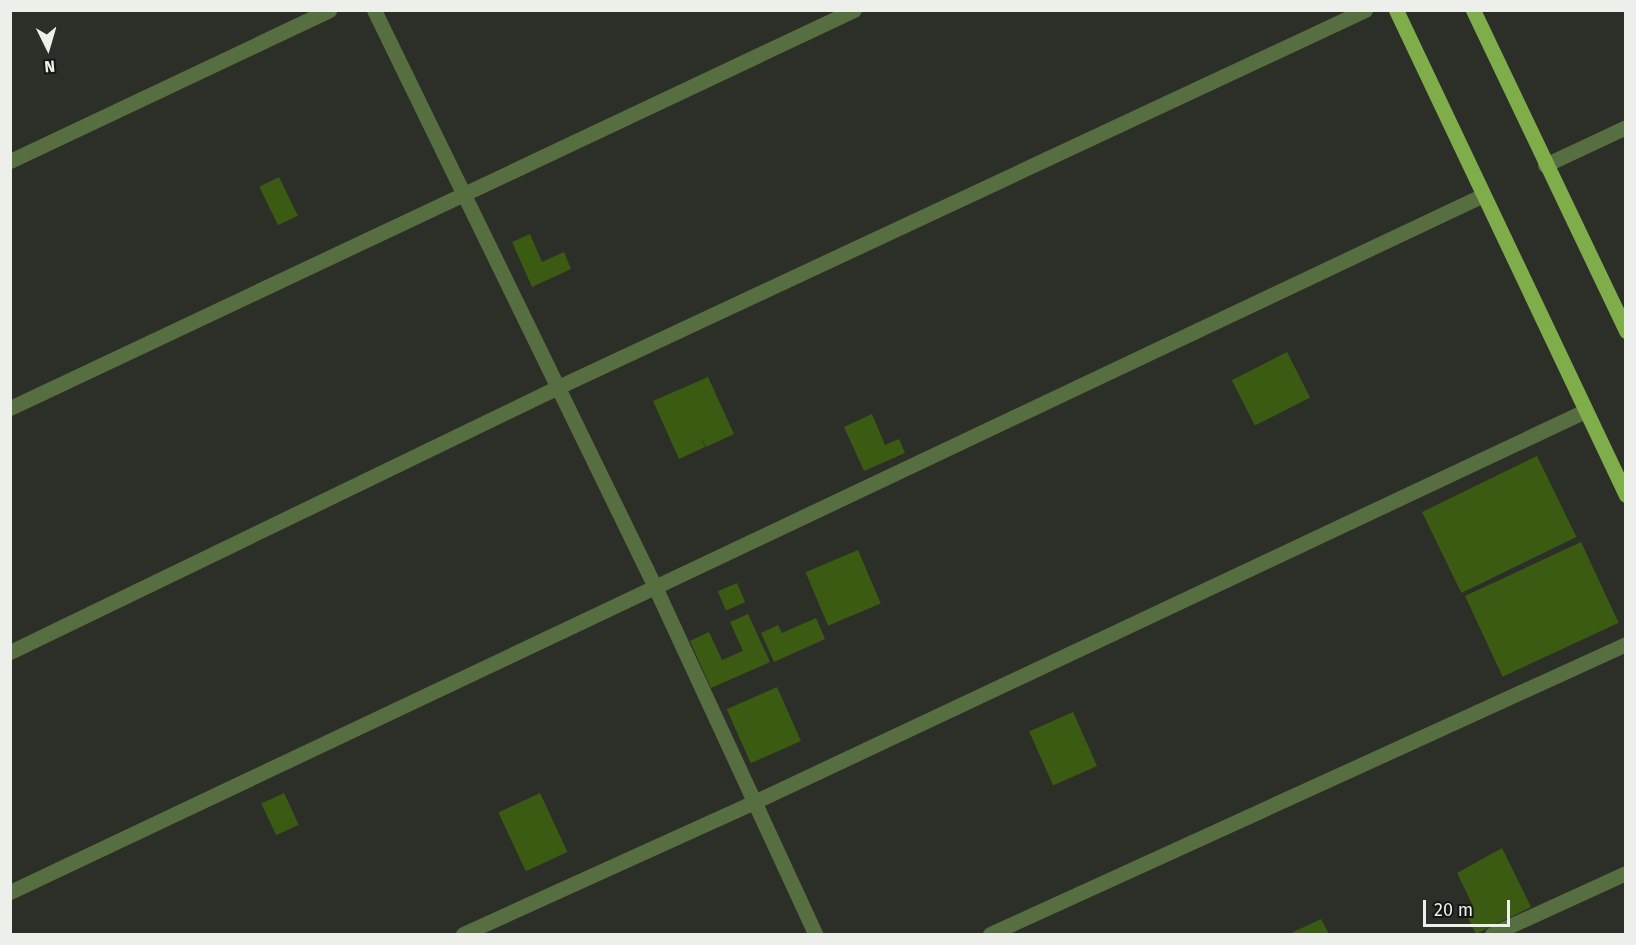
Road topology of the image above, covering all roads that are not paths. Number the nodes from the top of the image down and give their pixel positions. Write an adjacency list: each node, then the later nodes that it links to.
1 (329, 10): 8 (street)
2 (374, 10): 10 (street)
3 (854, 10): 10 (street)
4 (1365, 10): 13 (street)
5 (1396, 10): 11 (main road)
6 (1473, 10): 9 (main road)
7 (1626, 127): 9 (street)
8 (10, 161)
9 (1545, 165): 12 (main road)
10 (463, 196): 13 (street); 14 (street)
11 (1481, 196): 15 (main road); 17 (street)
12 (1626, 331)
13 (556, 388): 17 (street); 19 (street)
14 (10, 408)
15 (1585, 411): 16 (main road); 20 (street)
16 (1626, 495)
17 (655, 587): 20 (street); 22 (street)
18 (1626, 644): 25 (street)
19 (10, 652)
20 (754, 802): 23 (street); 24 (street)
21 (1626, 873): 26 (street)
22 (10, 892)
23 (463, 934)
24 (815, 934)
25 (990, 934)
26 (1492, 934)

